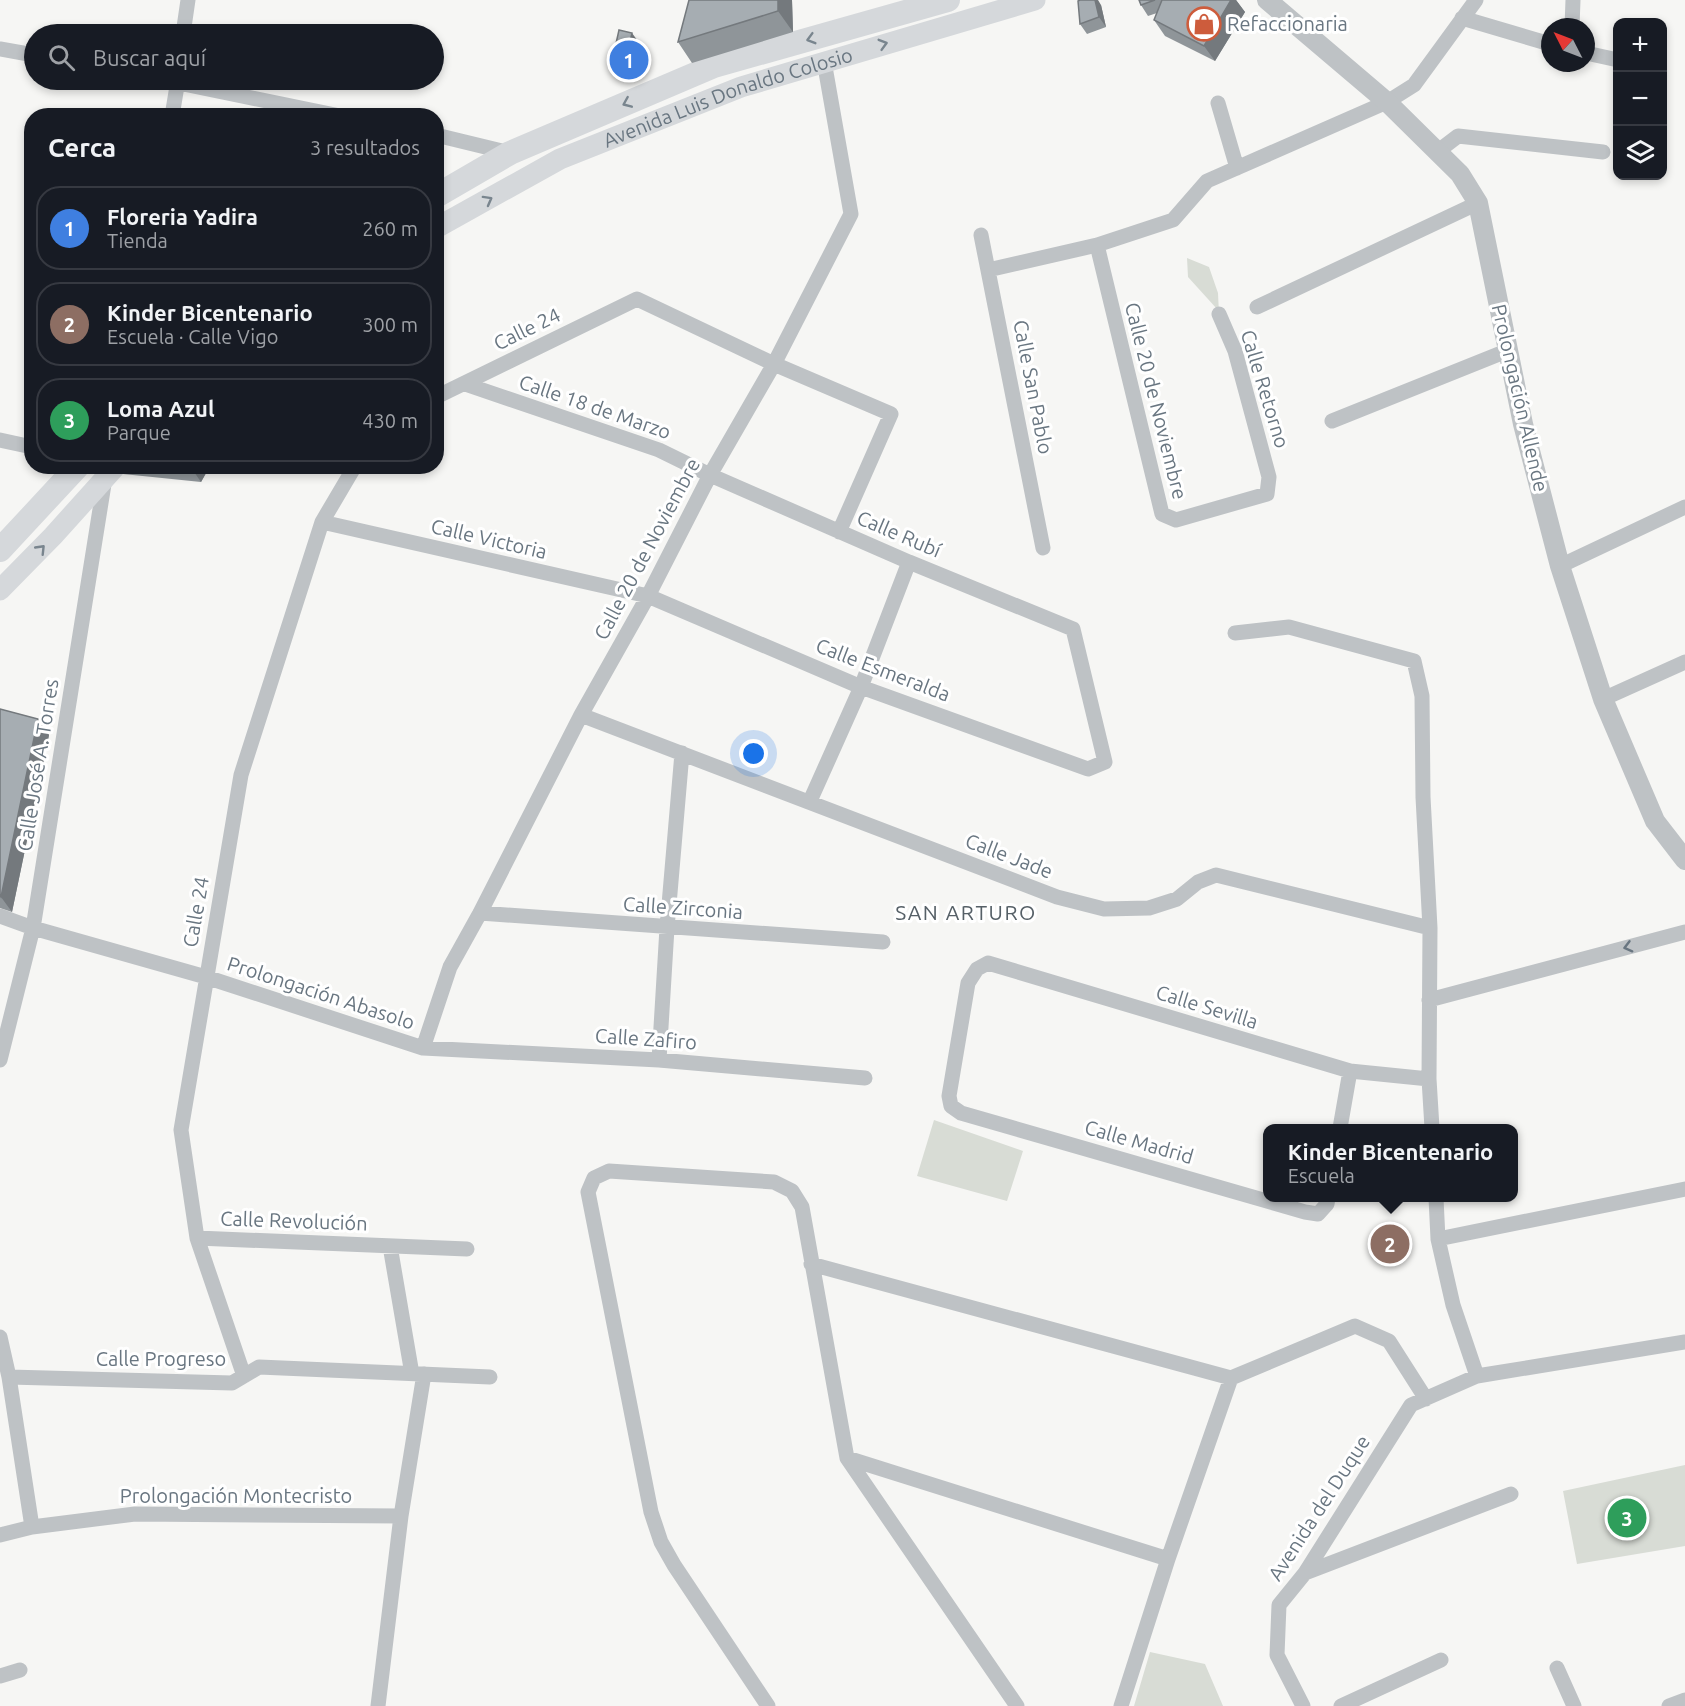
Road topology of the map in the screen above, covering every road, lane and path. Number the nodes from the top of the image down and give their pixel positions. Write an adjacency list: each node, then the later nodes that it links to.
1 (188, 0): 9 (street)
2 (948, 0): 25 (main road, Avenida Luis Donaldo Colosio, one-way to 25)
3 (1035, 0): 15 (main road, Avenida Luis Donaldo Colosio, one-way to 3)
4 (1267, 0): 18 (street, Prolongación Allende)
5 (1476, 0): 7 (street)
6 (1573, 0): 8 (street)
7 (1462, 18): 10 (street); 18 (street)
8 (1572, 18)
9 (184, 24)
10 (1541, 41)
11 (0, 49): 12 (street)
12 (24, 53)
13 (1595, 55): 14 (street)
14 (1613, 59)
15 (824, 61): 29 (main road, Avenida Luis Donaldo Colosio, one-way to 15); 36 (street, Calle 20 de Noviembre)
16 (173, 90): 20 (street)
17 (219, 90): 21 (street)
18 (1387, 102): 23 (street, Prolongación Allende); 26 (street)
19 (1218, 103): 26 (street)
20 (172, 108)
21 (303, 108)
22 (444, 137): 25 (street)
23 (1437, 152): 24 (street); 28 (street, Prolongación Allende)
24 (1603, 152)
25 (510, 153): 27 (main road, Avenida Luis Donaldo Colosio)
26 (1237, 168): 31 (street)
27 (444, 191)
28 (1478, 203): 33 (street); 35 (street, Prolongación Allende)
29 (444, 224)
30 (981, 235): 32 (street, Calle San Pablo)
31 (1097, 245): 32 (street); 47 (street, Calle 20 de Noviembre)
32 (988, 270): 51 (street, Calle San Pablo)
33 (1257, 307)
34 (1219, 314): 47 (street, Calle Retorno)
35 (1509, 350): 39 (street); 54 (street, Prolongación Allende)
36 (774, 364): 37 (street, Calle 24); 46 (street, Calle 20 de Noviembre); 50 (street)
37 (465, 384): 38 (street, Calle 24); 46 (street, Calle 18 de Marzo)
38 (444, 393)
39 (1332, 421)
40 (0, 440): 41 (street)
41 (24, 445)
42 (71, 474): 52 (main road)
43 (108, 474): 55 (main road, one-way to 43)
44 (110, 474): 68 (street, Calle José A. Torres)
45 (350, 474): 49 (street, Calle 24)
46 (710, 475): 50 (street, Calle Rubí); 56 (street, Calle 20 de Noviembre)
47 (1269, 477)
48 (1685, 507): 54 (street)
49 (322, 522): 56 (street, Calle Victoria); 73 (street, Calle 24)
50 (839, 532): 53 (street, Calle Rubí)
51 (1043, 548)
52 (0, 550)
53 (909, 562): 59 (street); 63 (street, Calle Rubí)
54 (1560, 566): 60 (street, Prolongación Allende)
55 (0, 590)
56 (648, 596): 59 (street, Calle Esmeralda); 61 (street, Calle 20 de Noviembre)
57 (1235, 633): 70 (street)
58 (1685, 662): 60 (street)
59 (861, 687): 63 (street, Calle Esmeralda); 64 (street)
60 (1603, 699): 65 (street, Prolongación Allende)
61 (581, 715): 62 (street, Calle Jade); 66 (street, Calle 20 de Noviembre)
62 (682, 753): 64 (street, Calle Jade); 69 (street)
63 (1104, 762)
64 (810, 801): 70 (street, Calle Jade)
65 (1685, 860)
66 (480, 913): 69 (street, Calle Zirconia); 75 (street, Calle 20 de Noviembre)
67 (0, 916): 68 (street, Prolongación Abasolo)
68 (33, 928): 73 (street, Prolongación Abasolo); 76 (street, Calle José A. Torres)
69 (667, 928): 72 (street, Calle Zirconia); 77 (street)
70 (1430, 928): 74 (street)
71 (1685, 932): 74 (street, one-way to 74)
72 (883, 942)
73 (206, 977): 75 (street, Prolongación Abasolo); 89 (street, Calle 24)
74 (1429, 1000): 80 (street)
75 (423, 1048): 77 (street, Calle Zafiro)
76 (0, 1060)
77 (659, 1060): 79 (street, Calle Zafiro)
78 (1350, 1071): 80 (street, Calle Sevilla); 81 (street, Calle Sevilla); 82 (street)
79 (865, 1078)
80 (1429, 1079): 83 (street)
81 (951, 1106): 85 (street, Calle Madrid)
82 (1341, 1124)
83 (1432, 1124)
84 (1685, 1190): 90 (street)
85 (1263, 1198)
86 (1276, 1202): 87 (street, Calle Madrid)
87 (1327, 1202)
88 (1436, 1202): 90 (street)
89 (197, 1238): 91 (street, Calle Revolución); 97 (street, Calle 24)
90 (1438, 1239): 100 (street)
91 (390, 1246): 92 (street, Calle Revolución); 96 (street)
92 (467, 1249)
93 (811, 1264): 101 (street); 103 (street); 116 (street)
94 (0, 1337): 98 (street)
95 (1685, 1342): 100 (street)
96 (418, 1374): 97 (street, Calle Progreso); 99 (street, Calle Progreso); 105 (street)
97 (244, 1376): 98 (street, Calle Progreso)
98 (9, 1377): 106 (street)
99 (490, 1377)
100 (1477, 1377): 102 (street)
101 (1231, 1378): 102 (street); 108 (street)
102 (1425, 1398): 109 (street, Avenida del Duque)
103 (847, 1458): 108 (street); 117 (street)
104 (1511, 1494): 109 (street)
105 (401, 1516): 106 (street, Prolongación Montecristo); 115 (street)
106 (32, 1527): 107 (street, Prolongación Montecristo)
107 (0, 1535)
108 (1168, 1559): 118 (street)
109 (1305, 1573): 119 (street, Avenida del Duque)
110 (1441, 1660): 120 (street)
111 (1557, 1668): 121 (street)
112 (20, 1670): 113 (street)
113 (0, 1676)
114 (1685, 1700): 122 (street)
115 (378, 1706)
116 (768, 1706)
117 (1017, 1706)
118 (1121, 1706)
119 (1303, 1706)
120 (1341, 1706)
121 (1574, 1706)
122 (1669, 1706)

